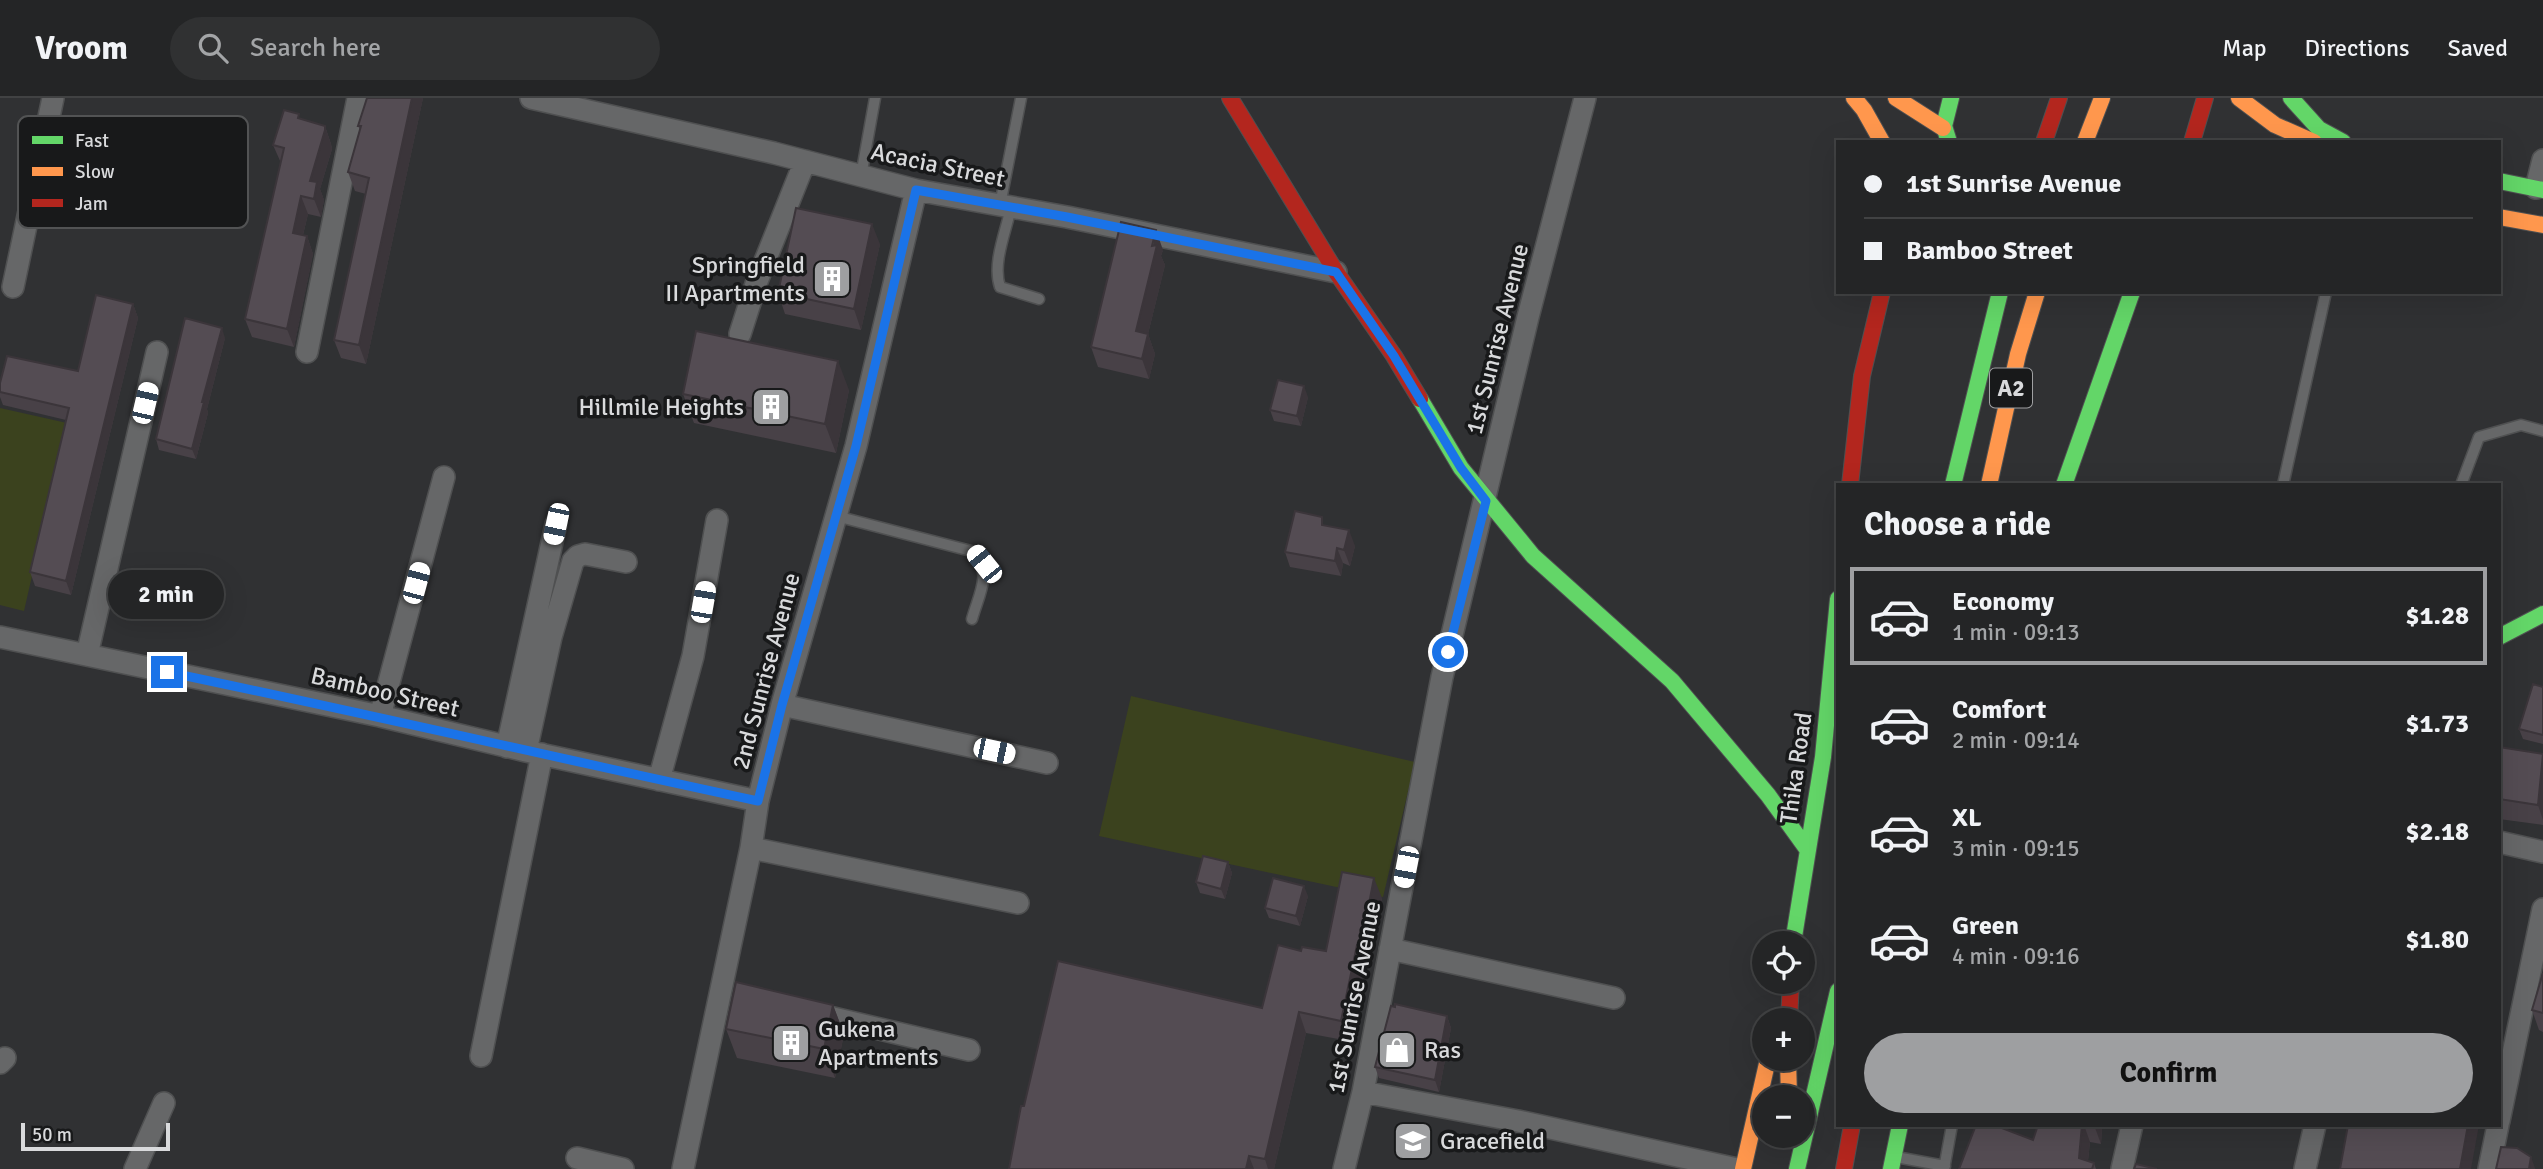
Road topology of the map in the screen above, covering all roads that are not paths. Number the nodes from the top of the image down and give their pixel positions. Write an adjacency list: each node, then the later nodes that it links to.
1 (53, 98): 16 (street)
2 (358, 98): 44 (street)
3 (531, 98): 25 (street, Acacia Street)
4 (875, 98): 26 (lane)
5 (1021, 98): 30 (lane)
6 (1230, 98): 34 (main road)
7 (1585, 98): 53 (street, 1st Sunrise Avenue)
8 (1854, 98): 18 (main road)
9 (1896, 98): 17 (main road)
10 (1951, 98): 17 (main road)
11 (2059, 98): 19 (main road)
12 (2102, 98): 20 (main road)
13 (2205, 98): 21 (main road)
14 (2239, 98): 22 (main road)
15 (2291, 98): 23 (main road)
16 (49, 116)
17 (1946, 135)
18 (1881, 140)
19 (2045, 140)
20 (2086, 140)
21 (2193, 140)
22 (2309, 140)
23 (2339, 140)
24 (2543, 160): 28 (street)
25 (805, 161): 26 (street, Acacia Street); 42 (street)
26 (861, 176): 29 (street, Acacia Street)
27 (2501, 181): 28 (main road)
28 (2539, 189)
29 (916, 190): 30 (street, Acacia Street); 54 (street, 2nd Sunrise Avenue)
30 (1006, 206): 34 (street, Acacia Street); 41 (lane)
31 (2501, 217): 32 (main road)
32 (2543, 225)
33 (25, 228): 35 (street)
34 (1336, 272): 53 (main road)
35 (13, 287)
36 (1882, 294): 47 (main road)
37 (2000, 294): 48 (main road, A2)
38 (2036, 294): 49 (main road, A2)
39 (2131, 294): 50 (main road)
40 (2326, 294): 51 (lane)
41 (1039, 299)
42 (740, 334)
43 (157, 352): 63 (street)
44 (307, 352)
45 (2543, 431): 52 (lane)
46 (444, 477): 65 (street)
47 (1850, 483)
48 (1952, 483)
49 (1989, 483)
50 (2065, 483)
51 (2283, 483)
52 (2462, 483)
53 (1486, 501): 72 (main road); 77 (street, 1st Sunrise Avenue)
54 (836, 516): 59 (lane); 64 (street, 2nd Sunrise Avenue)
55 (717, 520): 68 (street)
56 (556, 524): 66 (street)
57 (626, 562): 66 (street)
58 (2543, 614): 61 (main road)
59 (972, 618)
60 (1836, 620): 72 (main road, Thika Road)
61 (2501, 636)
62 (0, 637): 63 (street, Bamboo Street)
63 (87, 655): 65 (street, Bamboo Street)
64 (782, 705): 67 (street); 69 (street, 2nd Sunrise Avenue)
65 (380, 716): 66 (street, Bamboo Street)
66 (525, 751): 68 (street, Bamboo Street); 82 (street)
67 (1047, 763)
68 (659, 780): 69 (street, Bamboo Street)
69 (758, 801): 71 (street, 2nd Sunrise Avenue)
70 (2501, 842): 73 (street)
71 (751, 848): 74 (street); 101 (street, 2nd Sunrise Avenue)
72 (1807, 849): 76 (main road, Thika Road)
73 (2543, 852)
74 (1018, 904)
75 (2543, 909): 86 (street)
76 (1795, 931)
77 (1390, 948): 78 (street); 84 (street, 1st Sunrise Avenue)
78 (1614, 998)
79 (1836, 999): 106 (main road)
80 (787, 1007): 81 (street)
81 (969, 1049)
82 (481, 1056)
83 (1765, 1071): 104 (main road)
84 (1363, 1093): 102 (street, 1st Sunrise Avenue); 103 (street)
85 (164, 1102): 99 (street)
86 (2501, 1113)
87 (1852, 1127): 96 (main road)
88 (1863, 1127): 96 (main road)
89 (1900, 1127): 97 (main road)
90 (1952, 1127): 98 (lane)
91 (2132, 1127): 107 (street)
92 (2315, 1127): 108 (street)
93 (2498, 1127): 109 (street)
94 (1789, 1148): 105 (main road)
95 (577, 1158): 100 (street)
96 (1845, 1163)
97 (1892, 1163): 98 (lane)
98 (1945, 1167)
99 (135, 1169)
100 (623, 1169)
101 (683, 1169)
102 (1344, 1169)
103 (1737, 1169)
104 (1744, 1169)
105 (1789, 1169)
106 (1797, 1169)
107 (2122, 1169)
108 (2305, 1169)
109 (2489, 1169)

